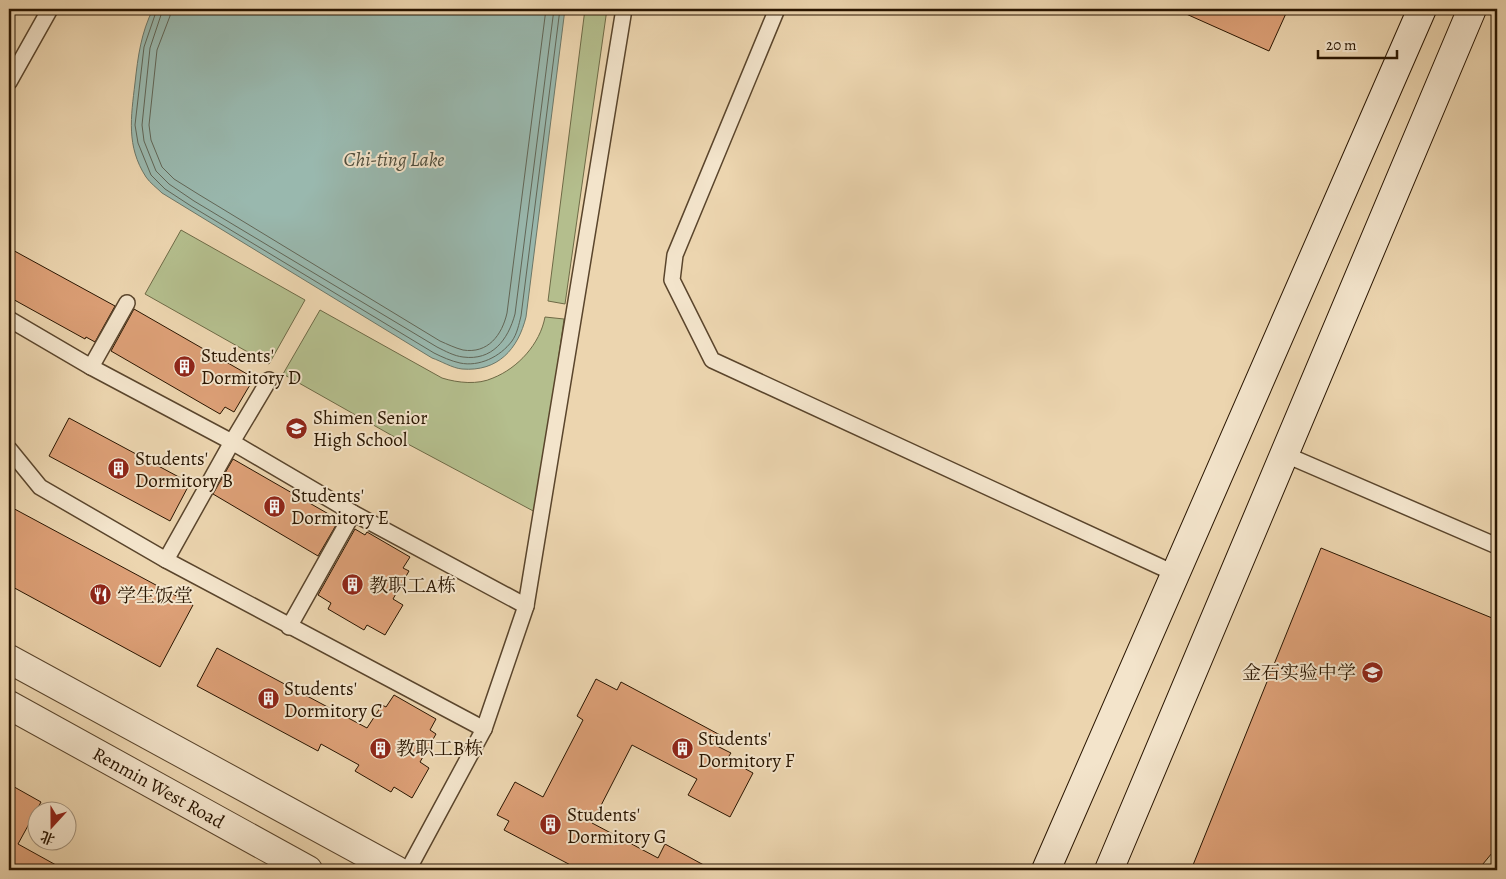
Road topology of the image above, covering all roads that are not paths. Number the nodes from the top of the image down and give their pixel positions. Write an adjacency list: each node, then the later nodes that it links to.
1 (50, 9): 6 (lane)
2 (624, 9): 18 (lane)
3 (1422, 9): 17 (main road)
4 (1472, 9): 13 (main road)
5 (778, 10): 17 (lane)
6 (9, 82)
7 (127, 303): 9 (lane)
8 (9, 319): 9 (lane)
9 (91, 367): 11 (lane)
10 (269, 380): 11 (lane)
11 (232, 442): 14 (lane); 16 (lane)
12 (9, 449): 16 (lane)
13 (1284, 454): 15 (lane); 27 (main road)
14 (353, 513): 18 (lane); 19 (lane)
15 (1497, 546)
16 (166, 560): 19 (lane)
17 (1176, 574): 26 (main road)
18 (526, 606): 22 (lane)
19 (289, 627): 22 (lane)
20 (9, 659): 24 (main road)
21 (9, 705): 23 (main road, Renmin West Road)
22 (484, 729): 25 (lane)
23 (308, 870)
24 (396, 870)
25 (408, 870)
26 (1046, 870)
27 (1109, 870)

